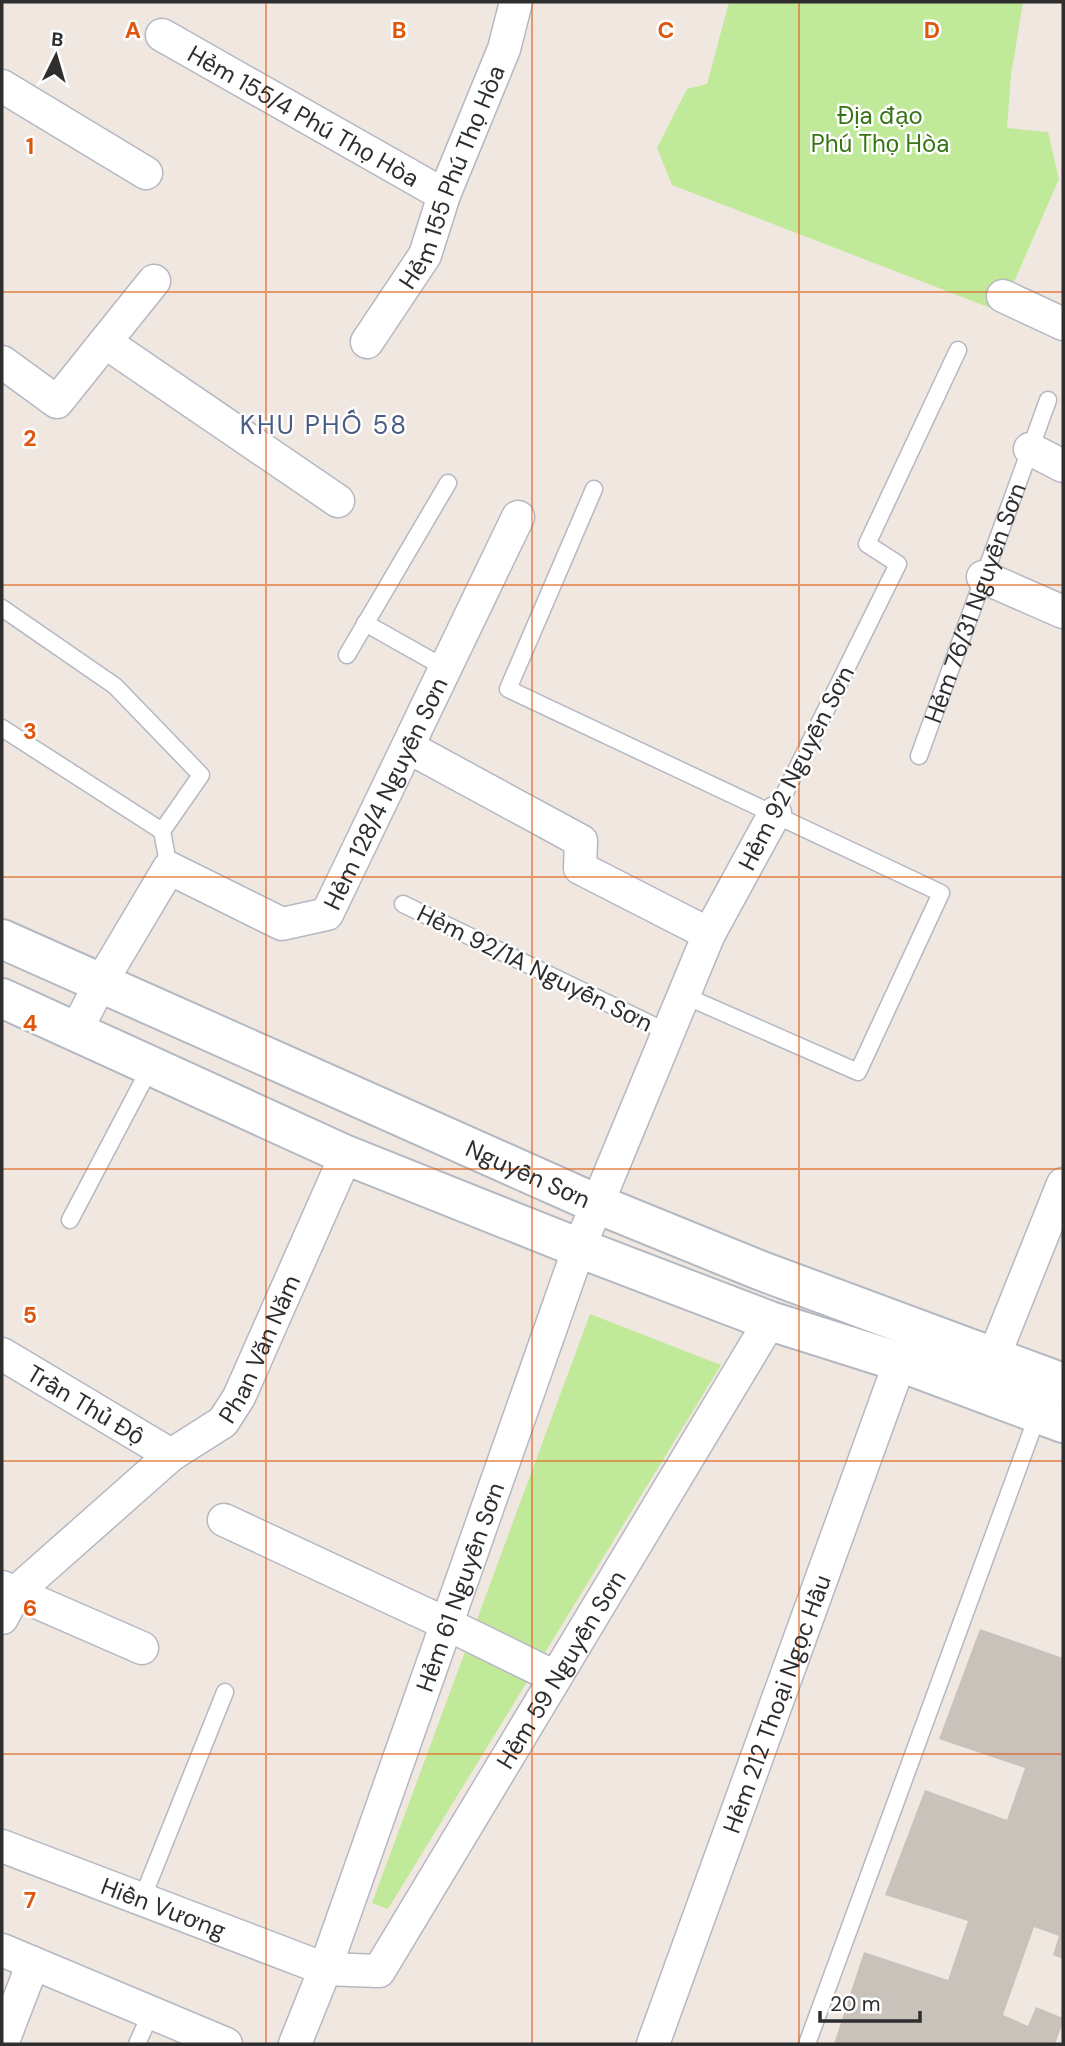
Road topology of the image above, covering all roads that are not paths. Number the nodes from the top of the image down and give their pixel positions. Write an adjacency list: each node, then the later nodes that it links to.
1 (516, 2): 5 (street, Hẻm 155 Phú Thọ Hòa)
2 (162, 35): 5 (street, Hẻm 155/4 Phú Thọ Hòa)
3 (2, 86): 4 (street)
4 (146, 173)
5 (443, 195): 10 (street, Hẻm 155 Phú Thọ Hòa)
6 (154, 281): 9 (street)
7 (1003, 296): 8 (street)
8 (1063, 324)
9 (105, 342): 12 (street); 18 (street)
10 (367, 342)
11 (958, 350): 29 (lane, Hẻm 92 Nguyễn Sơn)
12 (2, 362)
13 (1048, 400): 14 (lane, Hẻm 76/31 Nguyễn Sơn)
14 (1030, 449): 15 (street, Hẻm 76/31 Nguyễn Sơn); 20 (lane, Hẻm 76/31 Nguyễn Sơn)
15 (1063, 466)
16 (448, 483): 23 (lane)
17 (594, 489): 29 (lane)
18 (338, 500)
19 (519, 517): 25 (street, Hẻm 128/4 Nguyễn Sơn)
20 (983, 578): 22 (street); 28 (lane, Hẻm 76/31 Nguyễn Sơn)
21 (2, 608): 30 (lane)
22 (1063, 612)
23 (365, 623): 24 (lane); 25 (lane)
24 (346, 655)
25 (445, 668): 27 (street, Hẻm 128/4 Nguyễn Sơn)
26 (2, 728): 30 (lane)
27 (408, 747): 31 (street, Hẻm 128/4 Nguyễn Sơn); 33 (street)
28 (919, 756)
29 (775, 814): 33 (street, Hẻm 92 Nguyễn Sơn); 36 (lane)
30 (162, 831): 31 (lane)
31 (169, 868): 35 (street)
32 (403, 904): 39 (lane, Hẻm 92/1A Nguyễn Sơn)
33 (709, 933): 36 (street, Hẻm 92 Nguyễn Sơn)
34 (2, 939): 35 (street, Nguyễn Sơn)
35 (100, 985): 38 (street); 43 (street, Nguyễn Sơn)
36 (683, 995): 39 (street, Hẻm 92 Nguyễn Sơn)
37 (2, 998): 38 (street, Nguyễn Sơn)
38 (76, 1031): 40 (street, Nguyễn Sơn)
39 (667, 1032): 43 (street, Hẻm 92 Nguyễn Sơn)
40 (151, 1066): 41 (street, Nguyễn Sơn); 44 (lane)
41 (346, 1155): 45 (street, Nguyễn Sơn); 52 (street, Phan Văn Năm)
42 (1063, 1184): 48 (street)
43 (597, 1204): 45 (street, Hẻm 61 Nguyễn Sơn); 48 (street, Nguyễn Sơn)
44 (70, 1220)
45 (579, 1248): 46 (street, Nguyễn Sơn); 55 (street, Hẻm 61 Nguyễn Sơn)
46 (770, 1321): 49 (street, Nguyễn Sơn); 57 (street, Hẻm 59 Nguyễn Sơn)
47 (2, 1354): 52 (street, Trần Thủ Độ)
48 (994, 1356): 50 (street, Nguyễn Sơn)
49 (901, 1362): 51 (street, Nguyễn Sơn); 69 (street, Hẻm 212 Thoại Ngọc Hầu)
50 (1059, 1377)
51 (1051, 1419): 70 (lane)
52 (171, 1455): 54 (street, Phan Văn Năm)
53 (224, 1520): 55 (street)
54 (6, 1600): 56 (street)
55 (447, 1624): 57 (street); 63 (street, Hẻm 61 Nguyễn Sơn)
56 (142, 1648)
57 (555, 1677): 63 (street, Hẻm 59 Nguyễn Sơn)
58 (225, 1692): 60 (lane)
59 (2, 1846): 60 (street, Hiền Vương)
60 (142, 1899): 63 (street, Hiền Vương)
61 (2, 1950): 62 (street)
62 (33, 1963): 64 (street); 65 (street)
63 (325, 1969): 68 (street, Hẻm 61 Nguyễn Sơn)
64 (151, 2013): 66 (lane); 67 (street)
65 (2, 2044)
66 (137, 2044)
67 (226, 2044)
68 (295, 2044)
69 (653, 2044)
70 (807, 2044)

